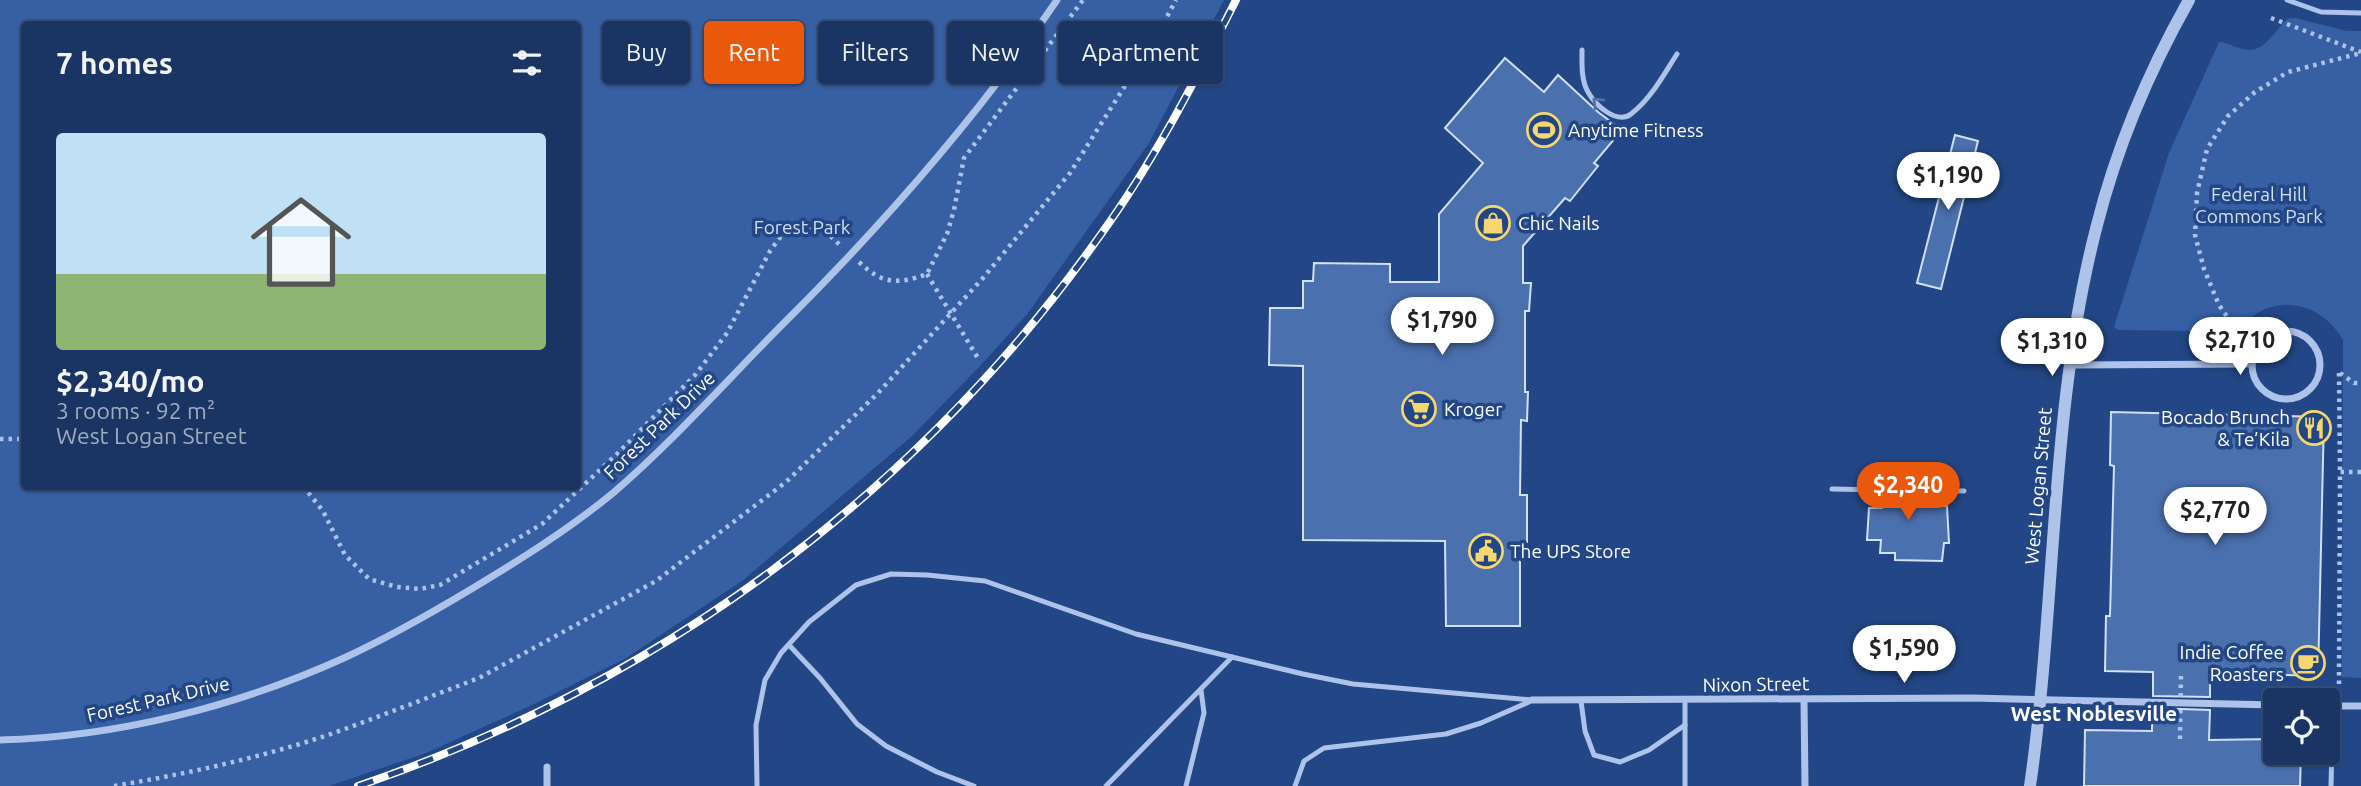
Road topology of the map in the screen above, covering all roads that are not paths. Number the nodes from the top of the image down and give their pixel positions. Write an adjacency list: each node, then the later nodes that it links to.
1 (1057, 0): 25 (street, Forest Park Drive)
2 (2189, 0): 8 (street, West Logan Street)
3 (2287, 0): 4 (lane)
4 (2361, 13)
5 (1582, 50): 6 (lane, one-way to 5)
6 (1677, 54)
7 (2252, 364): 7 (street); 8 (street)
8 (2071, 365): 18 (street, West Logan Street)
9 (1832, 489): 10 (lane)
10 (1882, 490)
11 (1916, 490): 12 (lane)
12 (1964, 491)
13 (789, 645): 14 (lane); 29 (lane); 30 (lane)
14 (1232, 657): 15 (lane); 17 (lane)
15 (1201, 690): 31 (lane); 32 (lane)
16 (1804, 699): 18 (street, Nixon Street); 20 (street, Nixon Street); 35 (street)
17 (1532, 700): 19 (street, Nixon Street); 33 (lane)
18 (2040, 700): 21 (street, Nixon Street); 36 (street, West Logan Street)
19 (1581, 701): 20 (street, Nixon Street); 24 (lane)
20 (1685, 701): 24 (lane)
21 (2263, 705)
22 (2340, 706): 23 (street)
23 (2361, 706)
24 (1685, 725): 34 (lane)
25 (0, 740)
26 (2331, 765): 37 (lane)
27 (547, 767): 28 (street)
28 (547, 786)
29 (758, 786)
30 (974, 786)
31 (1106, 786)
32 (1186, 786)
33 (1295, 786)
34 (1685, 786)
35 (1805, 786)
36 (2030, 786)
37 (2331, 786)

